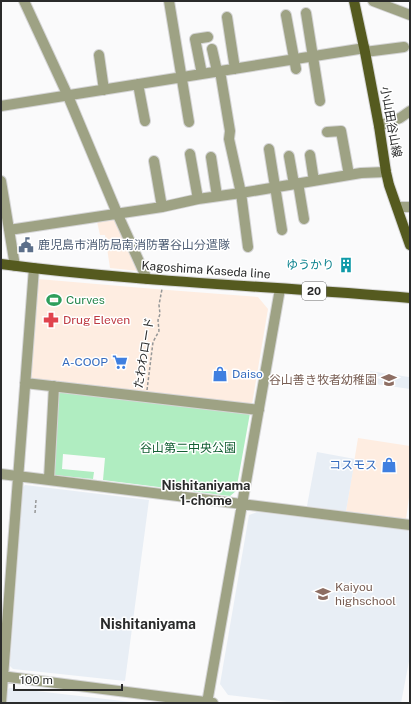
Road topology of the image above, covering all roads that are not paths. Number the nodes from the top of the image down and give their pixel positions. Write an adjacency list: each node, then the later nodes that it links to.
1 (24, 1): 22 (street)
2 (169, 1): 19 (street)
3 (354, 1): 12 (main road, 小山田谷山線)
4 (373, 1): 7 (street)
5 (306, 12): 14 (street)
6 (286, 15): 15 (street)
7 (410, 15)
8 (227, 17): 16 (street)
9 (208, 37): 18 (street)
10 (404, 47): 12 (street)
11 (212, 49): 17 (street)
12 (365, 50): 14 (street); 28 (main road, 小山田谷山線)
13 (99, 55): 21 (street)
14 (313, 56): 15 (street); 23 (street)
15 (295, 64): 16 (street)
16 (235, 69): 17 (street)
17 (218, 71): 18 (street); 42 (street)
18 (202, 74): 19 (street)
19 (180, 77): 20 (street); 27 (street)
20 (138, 84): 21 (street); 26 (street)
21 (104, 90): 22 (street)
22 (68, 96): 24 (street); 48 (street)
23 (320, 101)
24 (1, 106)
25 (410, 111): 28 (street)
26 (145, 121)
27 (187, 123)
28 (379, 126): 36 (main road, 小山田谷山線)
29 (327, 132): 37 (street)
30 (269, 149): 41 (street)
31 (190, 154): 44 (street)
32 (310, 155): 39 (street)
33 (289, 156): 40 (street)
34 (211, 157): 43 (street)
35 (154, 161): 45 (street)
36 (386, 172): 37 (street); 46 (main road, 小山田谷山線)
37 (349, 175): 39 (street)
38 (1, 181): 50 (street)
39 (314, 181): 40 (street)
40 (296, 184): 41 (street); 49 (street)
41 (275, 187): 42 (street); 51 (street)
42 (241, 193): 43 (street); 53 (street)
43 (217, 196): 44 (street)
44 (198, 199): 45 (street)
45 (162, 207): 48 (street)
46 (397, 207): 47 (street); 52 (main road, 小山田谷山線)
47 (410, 207)
48 (117, 213): 50 (street); 57 (street)
49 (304, 219)
50 (9, 230): 55 (street)
51 (282, 230)
52 (410, 245)
53 (248, 247)
54 (1, 264): 55 (main road, Kagoshima Kaseda line / 20)
55 (15, 266): 56 (main road, Kagoshima Kaseda line / 20)
56 (34, 268): 57 (main road, Kagoshima Kaseda line / 20); 60 (street)
57 (147, 279): 58 (main road, Kagoshima Kaseda line / 20)
58 (280, 289): 59 (main road, Kagoshima Kaseda line / 20); 62 (street)
59 (410, 298)
60 (25, 383): 61 (street); 64 (street)
61 (54, 386): 62 (street); 65 (street)
62 (259, 410): 66 (street)
63 (1, 474): 64 (street)
64 (18, 476): 65 (street); 68 (street)
65 (49, 479): 66 (street)
66 (242, 504): 67 (street); 70 (street)
67 (410, 525)
68 (2, 677): 69 (street); 70 (street)
69 (1, 703)
70 (209, 703)

